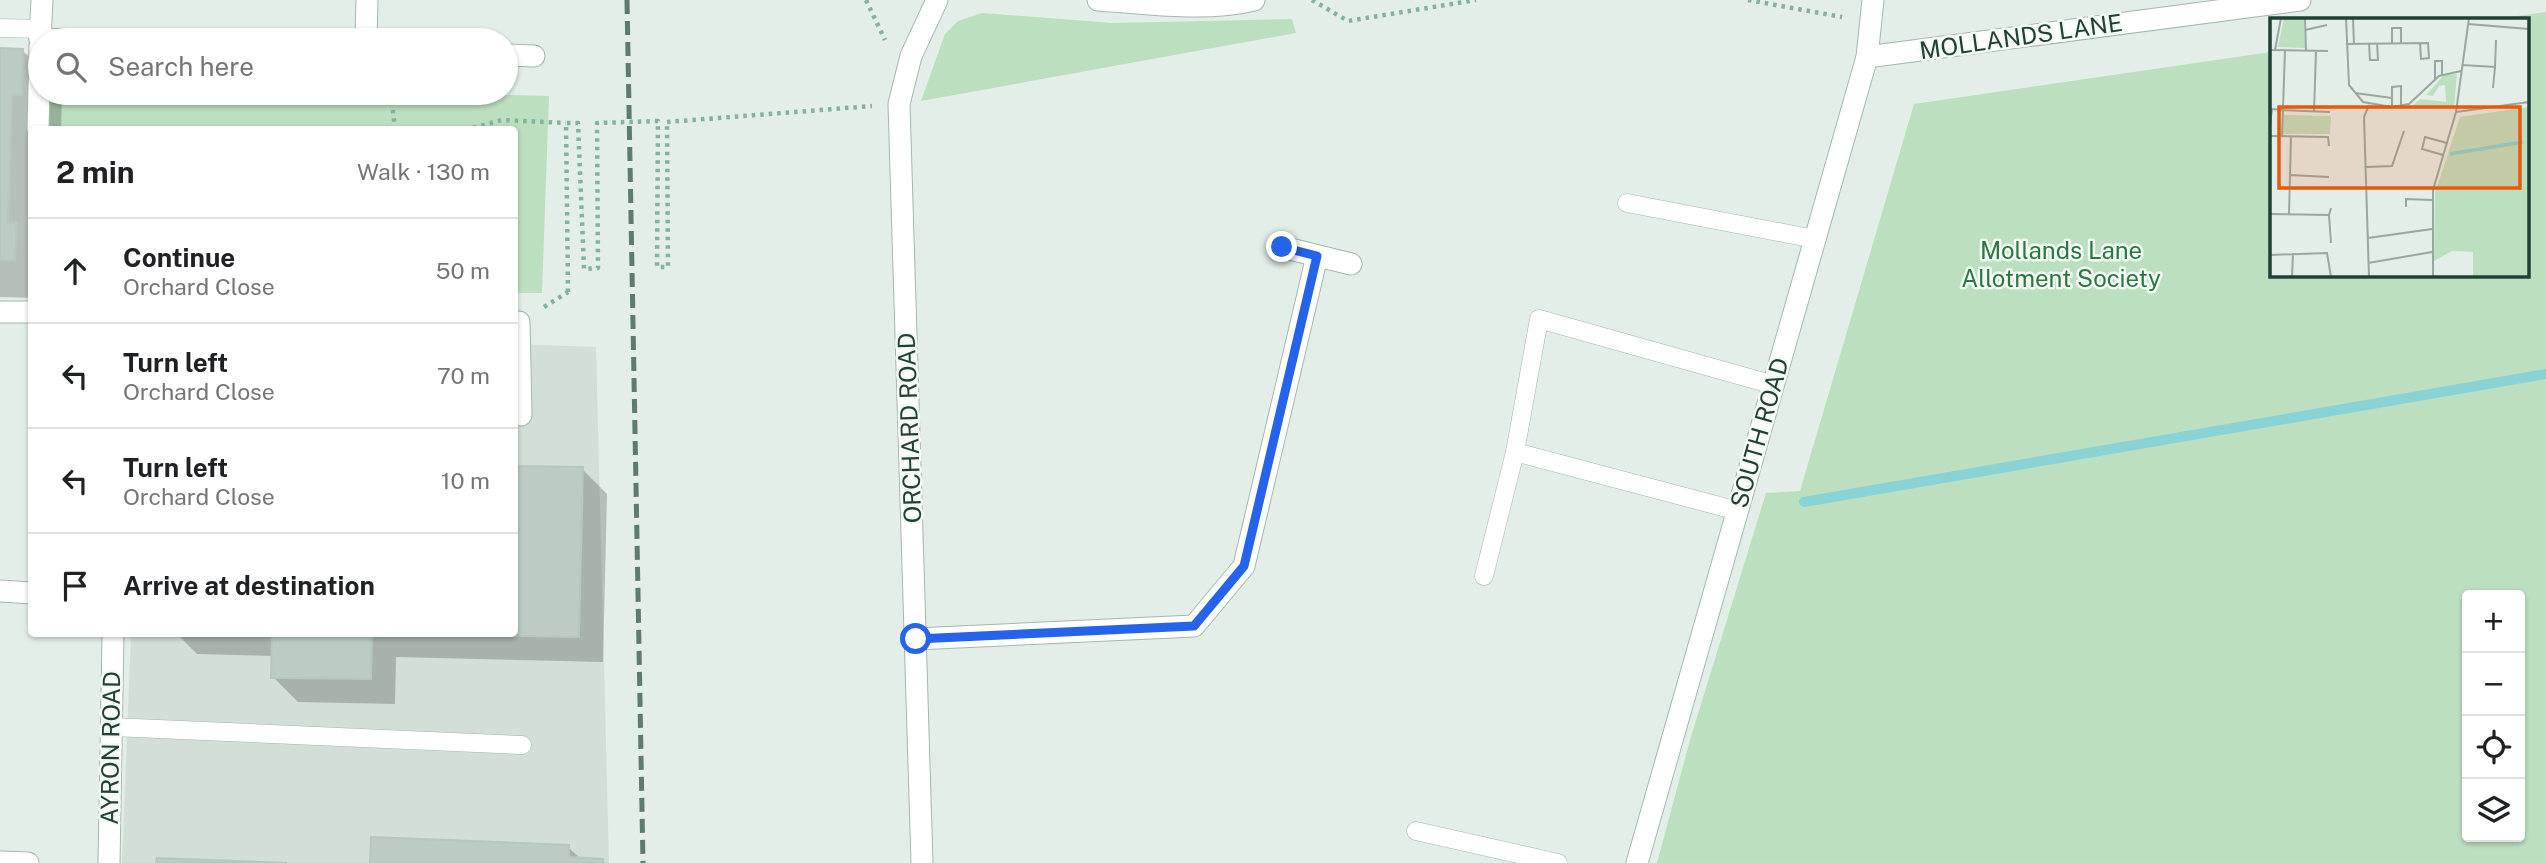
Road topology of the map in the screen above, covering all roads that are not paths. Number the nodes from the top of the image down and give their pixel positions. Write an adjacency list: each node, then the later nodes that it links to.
1 (42, 0): 10 (street)
2 (367, 0): 11 (street)
3 (937, 0): 34 (street, ORCHARD ROAD)
4 (1098, 0): 8 (street)
5 (1254, 0): 8 (street)
6 (1874, 0): 15 (street, SOUTH ROAD)
7 (2300, 0): 15 (street, MOLLANDS LANE)
8 (1197, 2)
9 (0, 28): 12 (lane)
10 (41, 28)
11 (366, 28)
12 (28, 36)
13 (518, 55): 14 (street)
14 (534, 55)
15 (1867, 57): 19 (street, SOUTH ROAD)
16 (39, 105): 17 (street)
17 (38, 126)
18 (1627, 203): 19 (lane)
19 (1815, 239): 26 (street, SOUTH ROAD)
20 (1282, 247): 21 (street)
21 (1317, 256): 22 (street); 34 (street)
22 (1351, 264)
23 (0, 312): 24 (street)
24 (28, 312)
25 (518, 322): 27 (street)
26 (1774, 385): 28 (lane); 29 (street, SOUTH ROAD)
27 (521, 415)
28 (1515, 452): 29 (lane); 30 (lane)
29 (1738, 511): 43 (street, SOUTH ROAD)
30 (1484, 576)
31 (0, 591): 32 (street)
32 (28, 593)
33 (113, 637): 35 (street, AYRON ROAD)
34 (916, 639): 41 (street, ORCHARD ROAD)
35 (112, 727): 36 (lane); 40 (street, AYRON ROAD)
36 (522, 745)
37 (1416, 831): 42 (lane)
38 (0, 862): 39 (street)
39 (28, 863)
40 (109, 863)
41 (922, 863)
42 (1558, 863)
43 (1637, 863)

